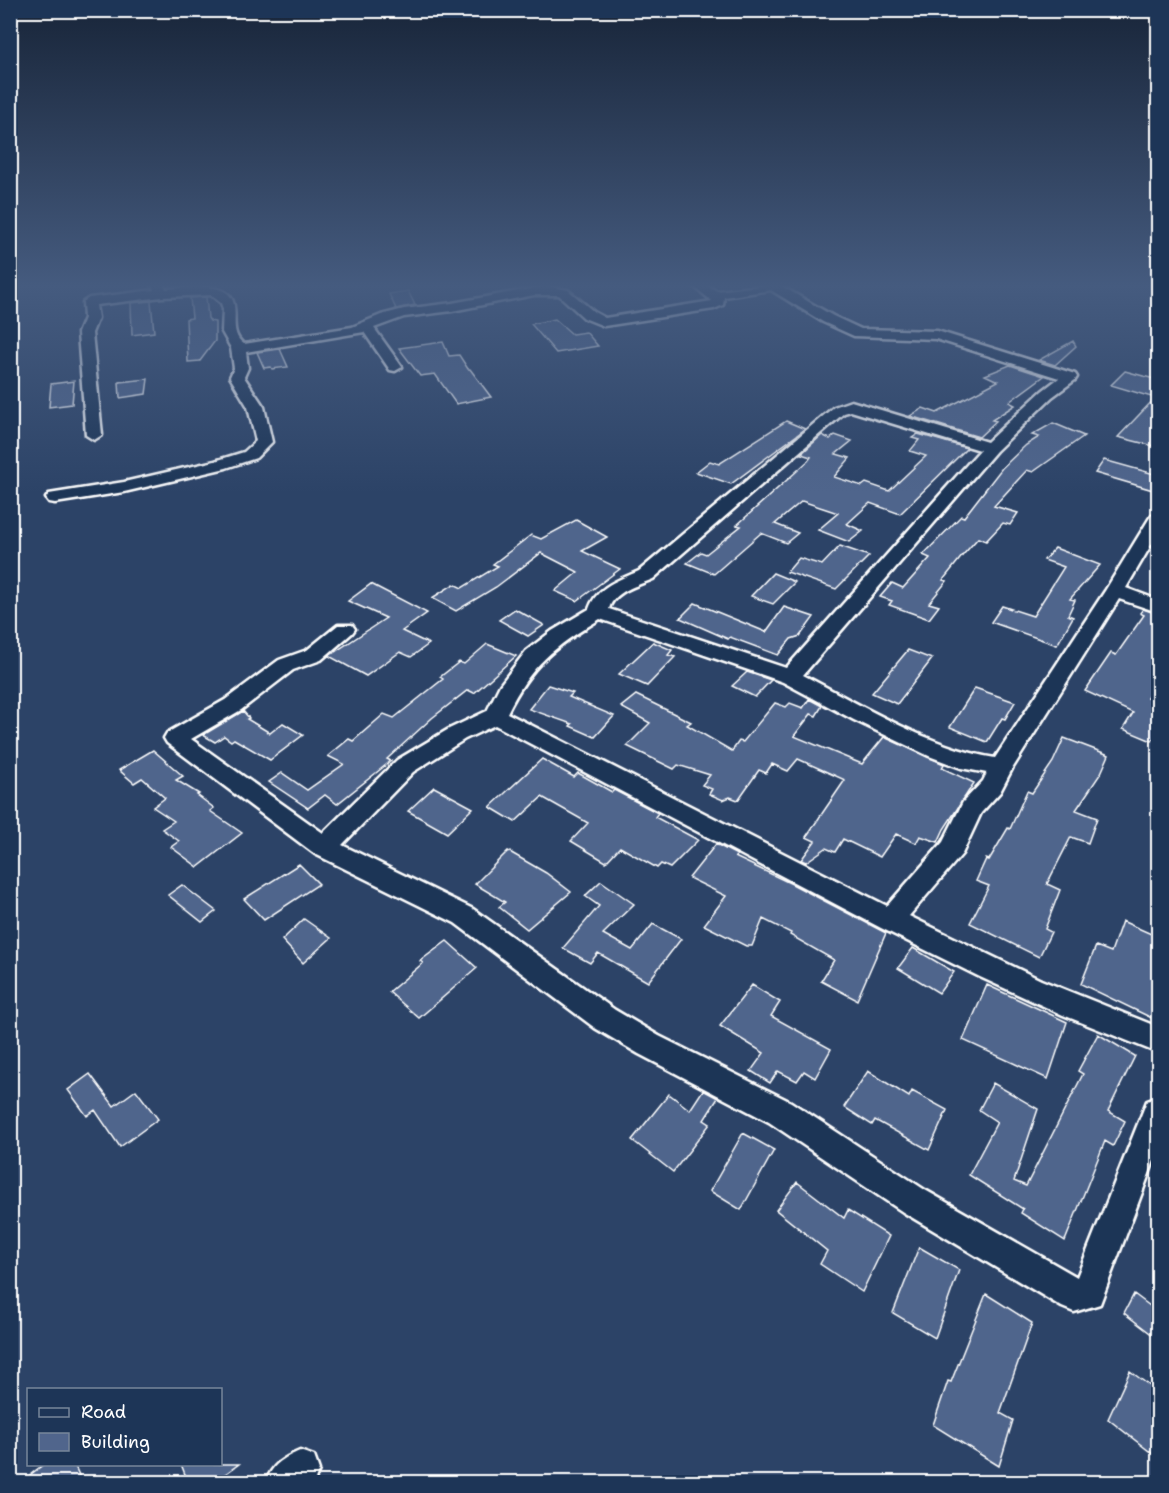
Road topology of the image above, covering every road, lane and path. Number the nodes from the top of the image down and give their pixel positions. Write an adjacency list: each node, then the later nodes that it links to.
1 (87, 354): 6 (street)
2 (239, 354): 8 (street)
3 (386, 354): 5 (street)
4 (996, 354): 7 (street)
5 (395, 367)
6 (94, 435)
7 (990, 448): 12 (street); 14 (street)
8 (55, 498)
9 (1158, 518): 10 (street)
10 (1115, 591): 11 (street); 16 (street)
11 (1158, 606)
12 (597, 612): 14 (street); 15 (street)
13 (345, 628): 17 (street)
14 (790, 677): 16 (street)
15 (495, 716): 17 (street); 18 (street)
16 (1001, 767): 18 (street)
17 (324, 846): 20 (street)
18 (890, 920): 19 (street)
19 (1158, 1040)
20 (1158, 1111)

